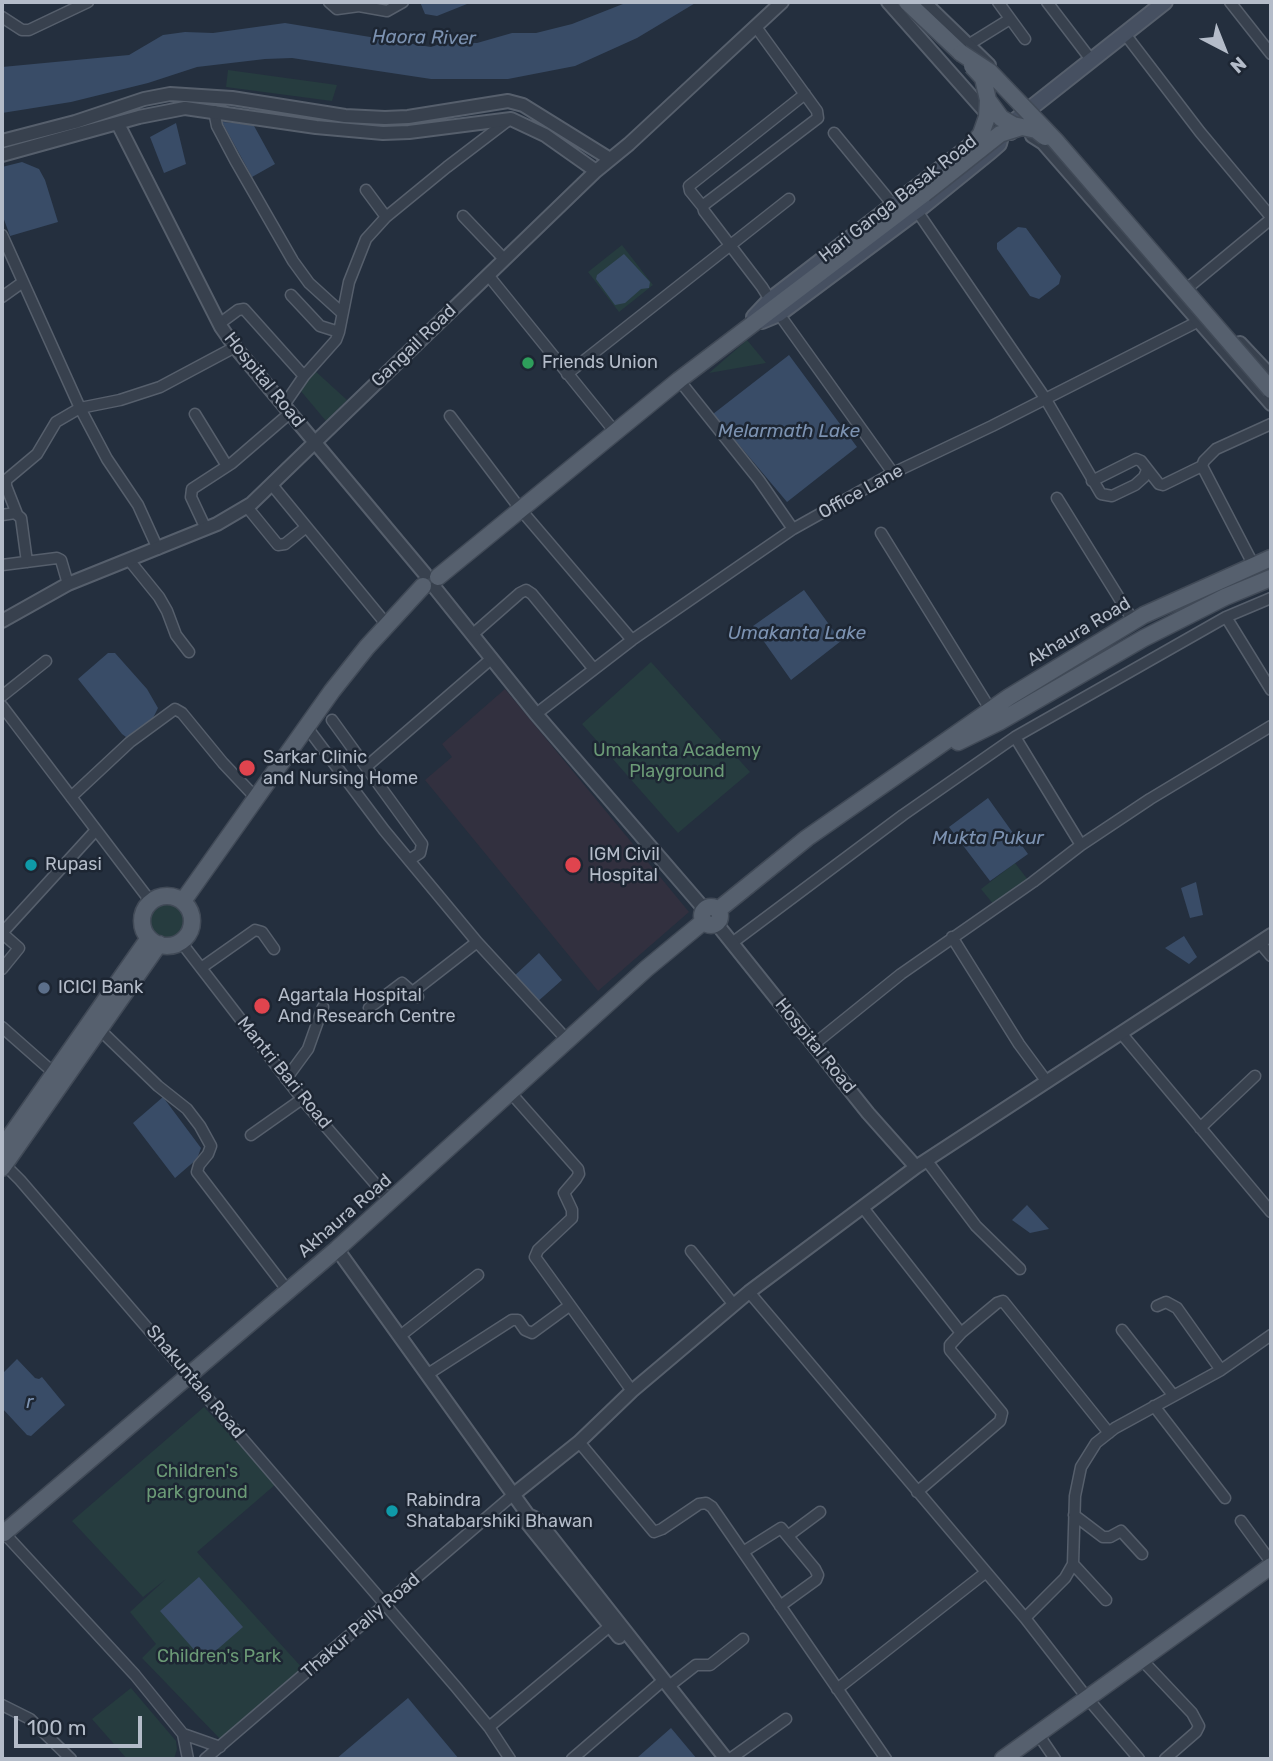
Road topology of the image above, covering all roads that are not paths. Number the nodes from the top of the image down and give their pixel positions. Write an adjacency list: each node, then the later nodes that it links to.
1 (85, 2): 12 (street)
2 (329, 2): 3 (street)
3 (403, 2)
4 (782, 2): 14 (street, Gangail Road)
5 (888, 2): 27 (street)
6 (907, 2): 17 (main road)
7 (998, 2): 13 (street)
8 (1047, 2): 19 (street)
9 (1165, 2): 15 (main road)
10 (1230, 2): 18 (street)
11 (927, 3): 17 (street)
12 (2, 17)
13 (1010, 19): 16 (street); 17 (street)
14 (756, 27): 20 (street); 32 (street, Gangail Road)
15 (1125, 34): 19 (main road); 42 (street)
16 (1025, 39)
17 (965, 49): 21 (main road, bridge); 22 (street); 30 (main road, bridge)
18 (1271, 54)
19 (1091, 61): 22 (main road)
20 (805, 94): 37 (street); 37 (street)
21 (988, 100): 26 (main road, bridge); 35 (main road, bridge)
22 (1031, 106): 27 (main road); 48 (street)
23 (214, 111): 24 (street); 25 (street); 52 (street)
24 (511, 119): 33 (street); 41 (street)
25 (118, 124): 31 (street); 55 (street, Hospital Road)
26 (1022, 126): 30 (main road, bridge); 35 (main road, bridge)
27 (1002, 131): 38 (main road, Hari Ganga Basak Road); 39 (main road, Hari Ganga Basak Road); 54 (street)
28 (834, 133): 38 (street)
29 (2, 141): 32 (street)
30 (1063, 152): 62 (main road, bridge)
31 (2, 155)
32 (610, 159): 33 (street, Gangail Road)
33 (596, 171): 45 (street, Gangail Road)
34 (366, 190): 41 (street)
35 (924, 194): 51 (main road)
36 (789, 199): 44 (street)
37 (703, 206): 44 (street)
38 (894, 206): 51 (main road, Hari Ganga Basak Road)
39 (918, 211): 51 (main road, Hari Ganga Basak Road); 63 (street)
40 (463, 216): 45 (street)
41 (386, 218): 52 (street)
42 (1271, 218): 48 (street)
43 (2, 235): 47 (street)
44 (731, 245): 51 (street); 58 (street)
45 (504, 260): 46 (street, Gangail Road)
46 (488, 275): 58 (street); 71 (street, Gangail Road)
47 (23, 282): 50 (street); 65 (street)
48 (1190, 286): 53 (street)
49 (291, 295): 56 (street)
50 (2, 297)
51 (774, 307): 61 (main road); 75 (street)
52 (342, 313): 56 (street)
53 (1212, 313): 54 (street, Office Lane); 60 (street)
54 (1199, 321): 63 (street, Office Lane); 64 (street)
55 (219, 324): 57 (street, Hospital Road); 59 (street)
56 (339, 332): 59 (street)
57 (235, 347): 65 (street); 66 (street, Hospital Road)
58 (567, 374): 70 (street)
59 (304, 376): 66 (street)
60 (1271, 376)
61 (679, 380): 70 (main road); 85 (street)
62 (1271, 390)
63 (1045, 398): 75 (street, Office Lane); 76 (street)
64 (1271, 404)
65 (80, 408): 81 (street); 87 (street)
66 (287, 409): 71 (street, Hospital Road); 72 (street)
67 (195, 414): 72 (street)
68 (450, 416): 80 (street)
69 (1271, 424): 73 (street)
70 (615, 432): 80 (main road)
71 (314, 442): 77 (street, Gangail Road); 95 (street, Hospital Road)
72 (227, 466): 84 (street)
73 (1202, 466): 74 (street); 91 (street)
74 (1147, 470): 76 (street); 76 (street)
75 (893, 473): 85 (street, Office Lane)
76 (1092, 481)
77 (272, 485): 79 (street, Gangail Road); 83 (street)
78 (1057, 498): 100 (street)
79 (247, 506): 83 (street); 84 (street, Gangail Road)
80 (521, 510): 95 (main road); 103 (street)
81 (17, 514): 82 (street); 90 (street)
82 (2, 515)
83 (305, 527): 101 (street)
84 (206, 529): 87 (street, Gangail Road)
85 (793, 530): 103 (street, Office Lane)
86 (881, 533): 111 (street)
87 (158, 549): 89 (street, Gangail Road)
88 (1271, 558): 91 (main road, Akhaura Road)
89 (129, 560): 96 (street, Gangail Road); 104 (street)
90 (27, 562): 92 (street); 96 (street)
91 (1253, 564): 100 (main road, Akhaura Road)
92 (2, 565)
93 (1271, 568): 100 (main road)
94 (1271, 578): 117 (main road, Akhaura Road)
95 (430, 581): 101 (main road); 102 (street, Hospital Road)
96 (68, 584): 99 (street, Gangail Road)
97 (1271, 598): 98 (street)
98 (1226, 617): 108 (street); 116 (street)
99 (2, 621)
100 (1137, 624): 111 (main road, Akhaura Road); 117 (main road)
101 (387, 625): 114 (main road)
102 (472, 635): 105 (street, Hospital Road); 107 (street)
103 (632, 640): 107 (street, Office Lane)
104 (189, 652)
105 (491, 659): 112 (street, Hospital Road); 118 (street)
106 (46, 661): 109 (street)
107 (593, 668): 112 (street, Office Lane)
108 (1271, 690)
109 (2, 696)
110 (2, 706): 119 (street)
111 (990, 709): 117 (main road, Akhaura Road)
112 (536, 714): 126 (street, Hospital Road)
113 (332, 720): 118 (street)
114 (306, 726): 120 (main road); 123 (street)
115 (1271, 726): 122 (street)
116 (1015, 737): 122 (street); 132 (street)
117 (919, 762): 126 (main road, Akhaura Road)
118 (366, 767): 123 (street)
119 (71, 797): 120 (street); 121 (street)
120 (255, 797): 124 (main road)
121 (96, 830): 125 (street); 136 (street)
122 (1081, 845): 127 (street)
123 (409, 860): 131 (street)
124 (183, 901): 125 (main road); 130 (main road)
125 (151, 902): 129 (main road)
126 (711, 916): 132 (street, Hospital Road); 142 (main road, Akhaura Road)
127 (952, 937): 143 (street); 147 (street)
128 (1266, 939): 134 (street); 141 (street)
129 (154, 941): 130 (main road); 140 (main road); 144 (main road)
130 (181, 942): 135 (street, Mantri Bari Road)
131 (477, 942): 138 (street); 142 (street)
132 (732, 943): 143 (street, Hospital Road)
133 (274, 948): 135 (street)
134 (1271, 956)
135 (201, 968): 146 (street, Mantri Bari Road)
136 (2, 969)
137 (323, 1007): 146 (street)
138 (369, 1008)
139 (2, 1027): 144 (street)
140 (99, 1029): 154 (main road); 162 (street)
141 (1121, 1033): 147 (street); 150 (street)
142 (568, 1041): 148 (main road, Akhaura Road)
143 (813, 1045): 153 (street, Hospital Road)
144 (54, 1073): 152 (main road)
145 (1255, 1076): 150 (street)
146 (286, 1079): 149 (street, Mantri Bari Road)
147 (1047, 1082): 153 (street)
148 (510, 1092): 155 (main road, Akhaura Road); 165 (street)
149 (302, 1098): 151 (street); 155 (street, Mantri Bari Road)
150 (1200, 1128): 157 (street)
151 (251, 1135)
152 (2, 1148)
153 (921, 1164): 156 (street); 160 (street)
154 (3, 1165): 172 (street, Shakuntala Road)
155 (391, 1202): 158 (main road, Akhaura Road)
156 (863, 1209): 163 (street); 168 (street)
157 (1271, 1212)
158 (337, 1249): 162 (main road, Akhaura Road); 170 (street)
159 (691, 1251): 164 (street)
160 (1020, 1269)
161 (478, 1275): 170 (street)
162 (288, 1291): 172 (main road, Akhaura Road)
163 (750, 1292): 164 (street); 179 (street)
164 (734, 1305): 174 (street)
165 (569, 1306): 173 (street); 174 (street)
166 (1157, 1307): 171 (street)
167 (1122, 1330): 175 (street)
168 (961, 1333): 177 (street); 179 (street)
169 (1271, 1335): 171 (street)
170 (400, 1336): 173 (street)
171 (1221, 1370): 175 (street)
172 (189, 1374): 186 (main road, Akhaura Road); 194 (street, Shakuntala Road)
173 (428, 1374): 180 (street)
174 (632, 1391): 178 (street)
175 (1172, 1395): 176 (street)
176 (1154, 1406): 177 (street); 181 (street)
177 (1109, 1433): 184 (street)
178 (579, 1442): 180 (street); 188 (street)
179 (917, 1492): 192 (street)
180 (514, 1494): 183 (street); 194 (street, Thakur Pally Road)
181 (1225, 1498)
182 (820, 1512): 187 (street)
183 (528, 1515): 197 (street); 200 (street)
184 (1074, 1515): 189 (street); 190 (street)
185 (1241, 1521): 191 (street)
186 (3, 1532): 206 (street)
187 (789, 1535): 188 (street); 195 (street)
188 (743, 1552): 195 (street)
189 (1142, 1554)
190 (1073, 1564): 193 (street); 196 (street)
191 (1271, 1564): 199 (main road)
192 (985, 1573): 196 (street); 201 (street)
193 (1106, 1600)
194 (385, 1605): 205 (street, Shakuntala Road); 208 (street, Thakur Pally Road)
195 (780, 1606): 201 (street)
196 (1025, 1618): 202 (street)
197 (610, 1626): 200 (street); 205 (street)
198 (743, 1639): 200 (street)
199 (1142, 1660): 202 (main road); 220 (street)
200 (664, 1685): 213 (street); 214 (street); 215 (street)
201 (837, 1689): 216 (street)
202 (1088, 1699): 207 (main road); 219 (street)
203 (2, 1705): 209 (street)
204 (786, 1719): 215 (street)
205 (489, 1727): 212 (street, Shakuntala Road)
206 (183, 1734): 208 (street); 210 (street)
207 (1038, 1734): 217 (main road); 218 (street)
208 (220, 1746): 211 (street, Thakur Pally Road)
209 (71, 1759)
210 (188, 1759)
211 (206, 1759)
212 (510, 1759)
213 (572, 1759)
214 (718, 1759)
215 (728, 1759)
216 (886, 1759)
217 (1003, 1759)
218 (1055, 1759)
219 (1139, 1759)
220 (1165, 1759)

